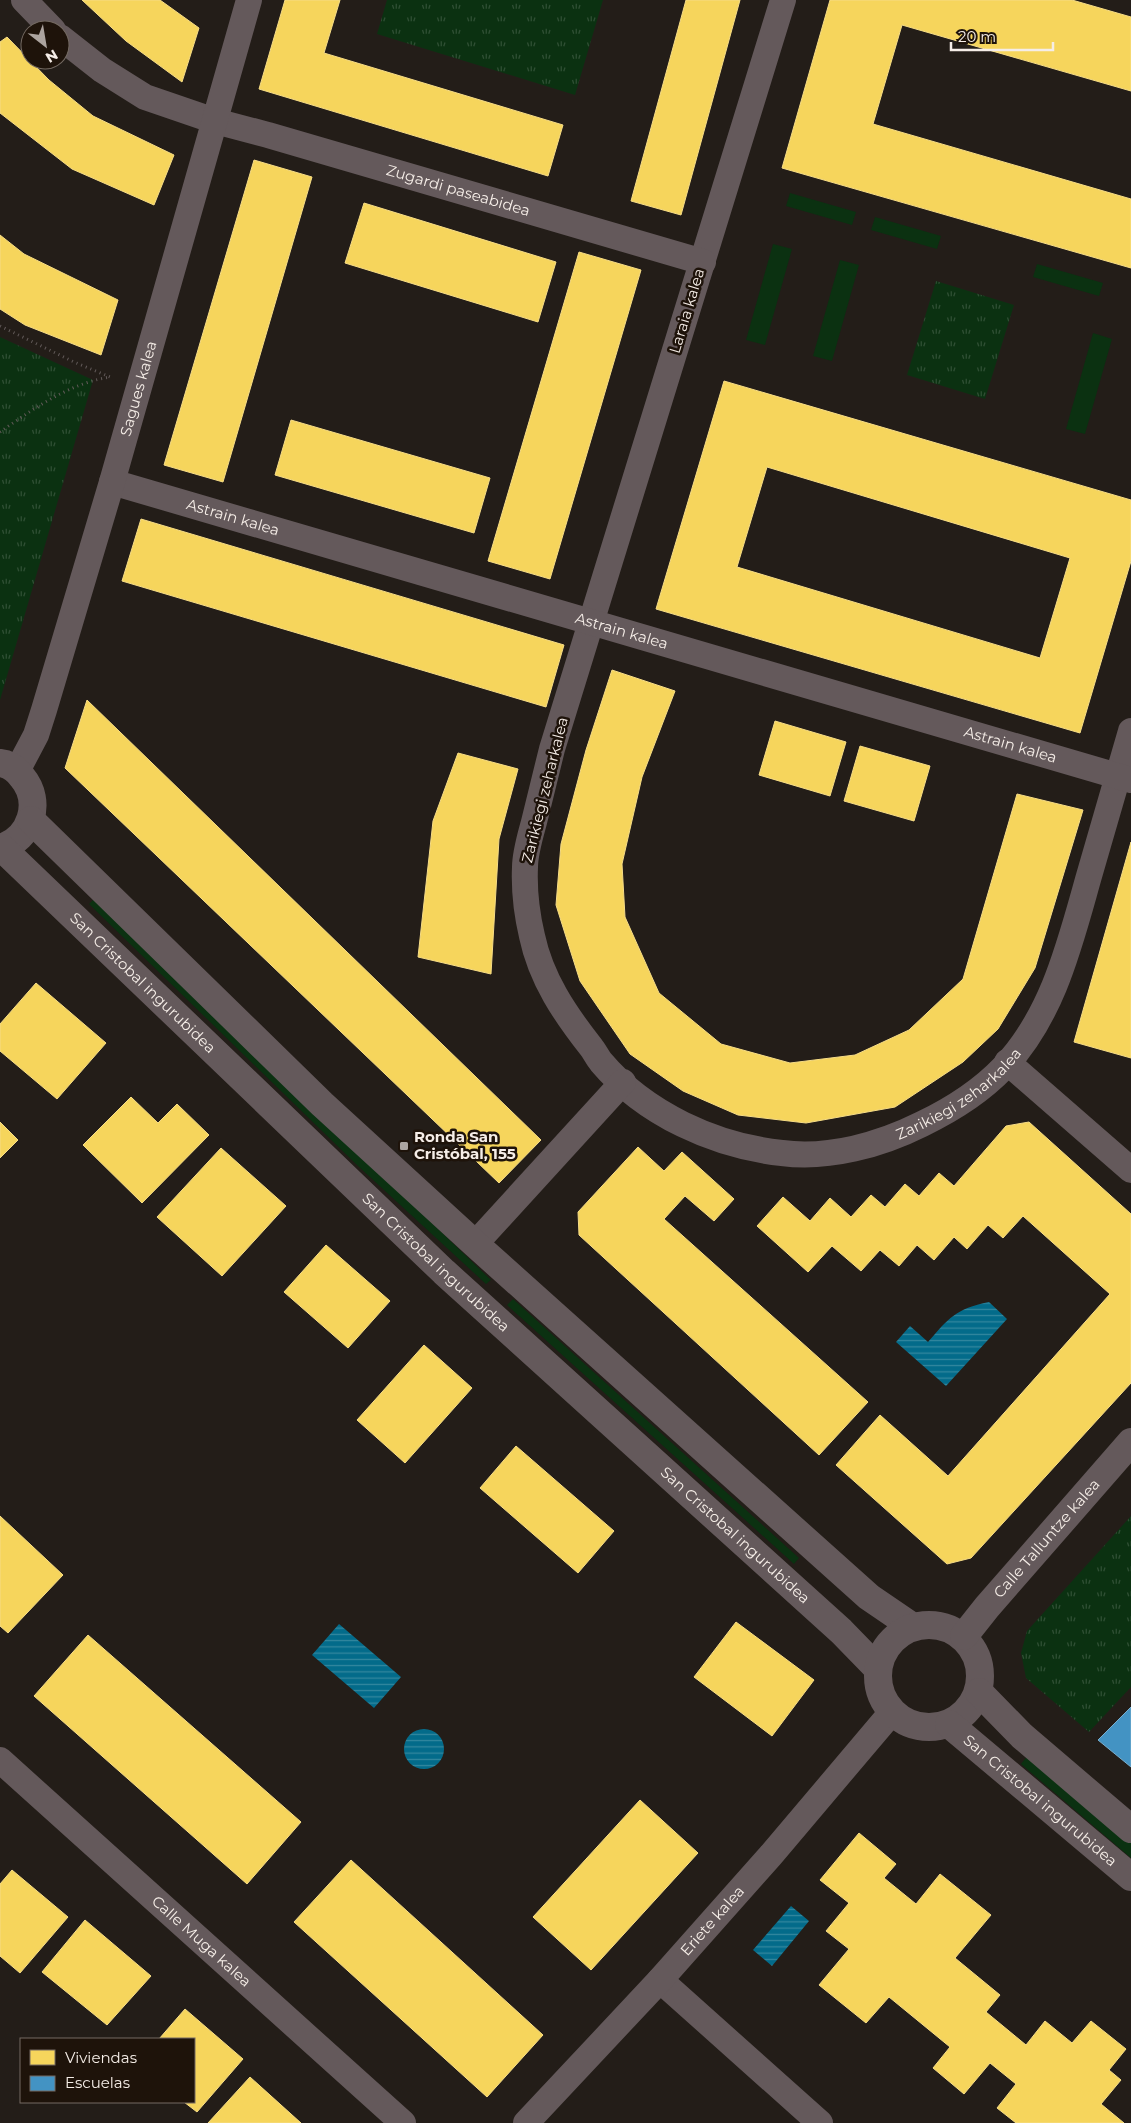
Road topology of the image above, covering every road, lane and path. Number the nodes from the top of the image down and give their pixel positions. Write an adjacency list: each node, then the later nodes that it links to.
1 (24, 0): 4 (street)
2 (249, 0): 6 (street, Sagues kalea)
3 (783, 0): 7 (street, Laraia kalea)
4 (43, 20)
5 (70, 45): 6 (street, Zugardi paseabidea)
6 (215, 121): 7 (street, Zugardi paseabidea); 10 (street, Sagues kalea)
7 (702, 262): 11 (street, Laraia kalea)
8 (0, 326): 9 (path)
9 (0, 432)
10 (112, 482): 11 (street, Astrain kalea); 13 (street, Sagues kalea)
11 (592, 622): 14 (street, Astrain kalea); 18 (street, Zarikiegi zeharkalea)
12 (1131, 731): 14 (street, Zarikiegi zeharkalea)
13 (8, 767): 15 (street)
14 (1125, 778): 17 (street, Zarikiegi zeharkalea)
15 (31, 820): 16 (street); 20 (street)
16 (1, 848): 24 (street, San Cristobal ingurubidea)
17 (1007, 1062): 18 (street, Zarikiegi zeharkalea); 19 (street)
18 (623, 1082): 20 (street)
19 (1131, 1170)
20 (475, 1244): 22 (street)
21 (1131, 1442): 23 (street, Calle Talluntze kalea)
22 (912, 1627): 23 (street); 24 (street)
23 (964, 1636): 25 (street)
24 (878, 1669): 26 (street)
25 (979, 1692): 27 (street); 29 (street)
26 (892, 1712): 27 (street); 31 (street, Eriete kalea)
27 (949, 1724): 30 (street, San Cristobal ingurubidea)
28 (0, 1760): 32 (street, Calle Muga kalea)
29 (1131, 1829)
30 (1131, 1877)
31 (660, 1980): 33 (street, Eriete kalea); 34 (street)
32 (403, 2123)
33 (526, 2123)
34 (820, 2123)

